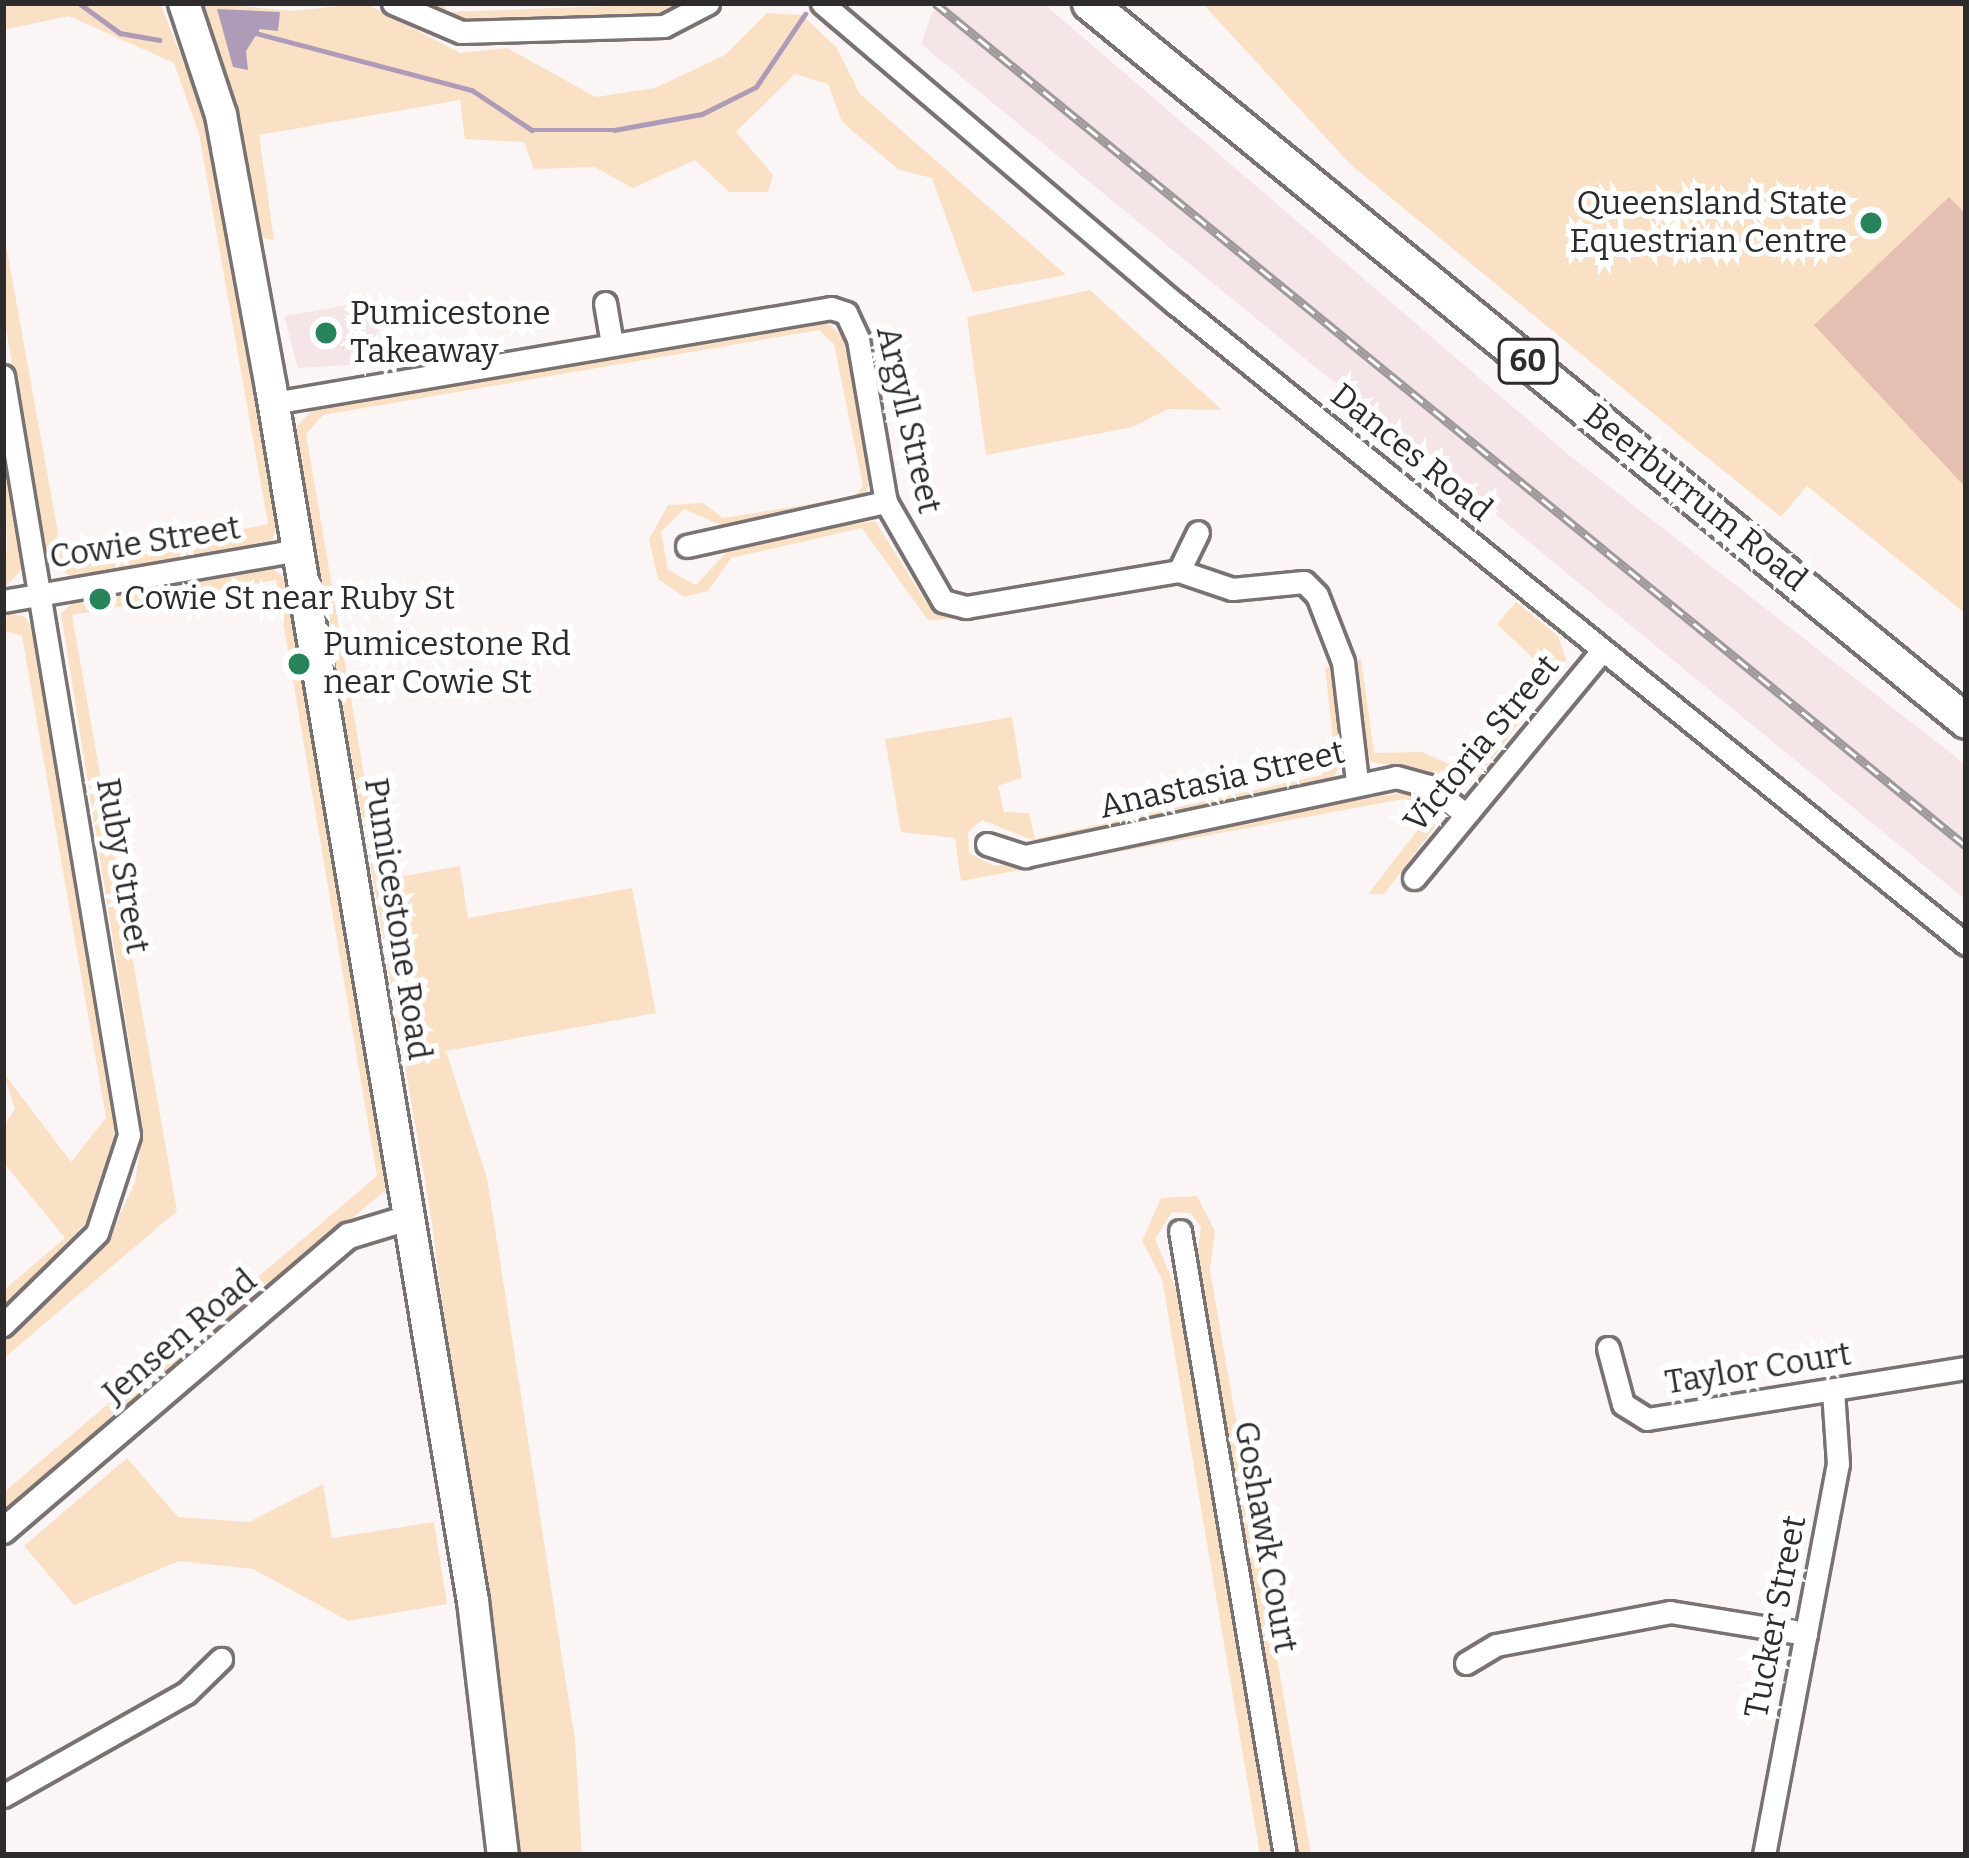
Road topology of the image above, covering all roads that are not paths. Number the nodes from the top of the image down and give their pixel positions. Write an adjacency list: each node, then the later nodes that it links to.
1 (184, 3): 9 (main road, Pumicestone Road)
2 (393, 3): 3 (street)
3 (709, 3)
4 (822, 3): 17 (street, Dances Road)
5 (1089, 3): 18 (main road, Beerburrum Road / 60)
6 (605, 304): 7 (street)
7 (612, 344): 9 (street, Argyll Street); 10 (street, Argyll Street)
8 (3, 376): 15 (street, Ruby Street)
9 (274, 403): 13 (main road, Pumicestone Road)
10 (886, 502): 12 (street); 14 (street, Argyll Street)
11 (1198, 532): 14 (street)
12 (686, 546)
13 (298, 550): 15 (street, Cowie Street); 24 (main road, Pumicestone Road)
14 (1179, 571): 19 (street, Argyll Street)
15 (40, 594): 16 (street, Cowie Street); 26 (street, Ruby Street)
16 (3, 601)
17 (1601, 652): 20 (street, Victoria Street); 23 (street, Dances Road)
18 (1966, 721)
19 (1357, 781): 20 (street, Anastasia Street); 21 (street, Anastasia Street)
20 (1465, 814): 22 (street, Victoria Street)
21 (987, 844)
22 (1414, 878)
23 (1966, 944)
24 (411, 1217): 30 (street, Jensen Road); 35 (main road, Pumicestone Road)
25 (1180, 1231): 36 (street, Goshawk Court)
26 (3, 1325)
27 (1608, 1348): 29 (street, Taylor Court)
28 (1966, 1368): 29 (street, Taylor Court)
29 (1833, 1390): 31 (street, Tucker Street)
30 (3, 1532)
31 (1806, 1634): 33 (street); 37 (street, Tucker Street)
32 (221, 1659): 34 (street)
33 (1466, 1663)
34 (3, 1796)
35 (503, 1855)
36 (1285, 1855)
37 (1764, 1855)

